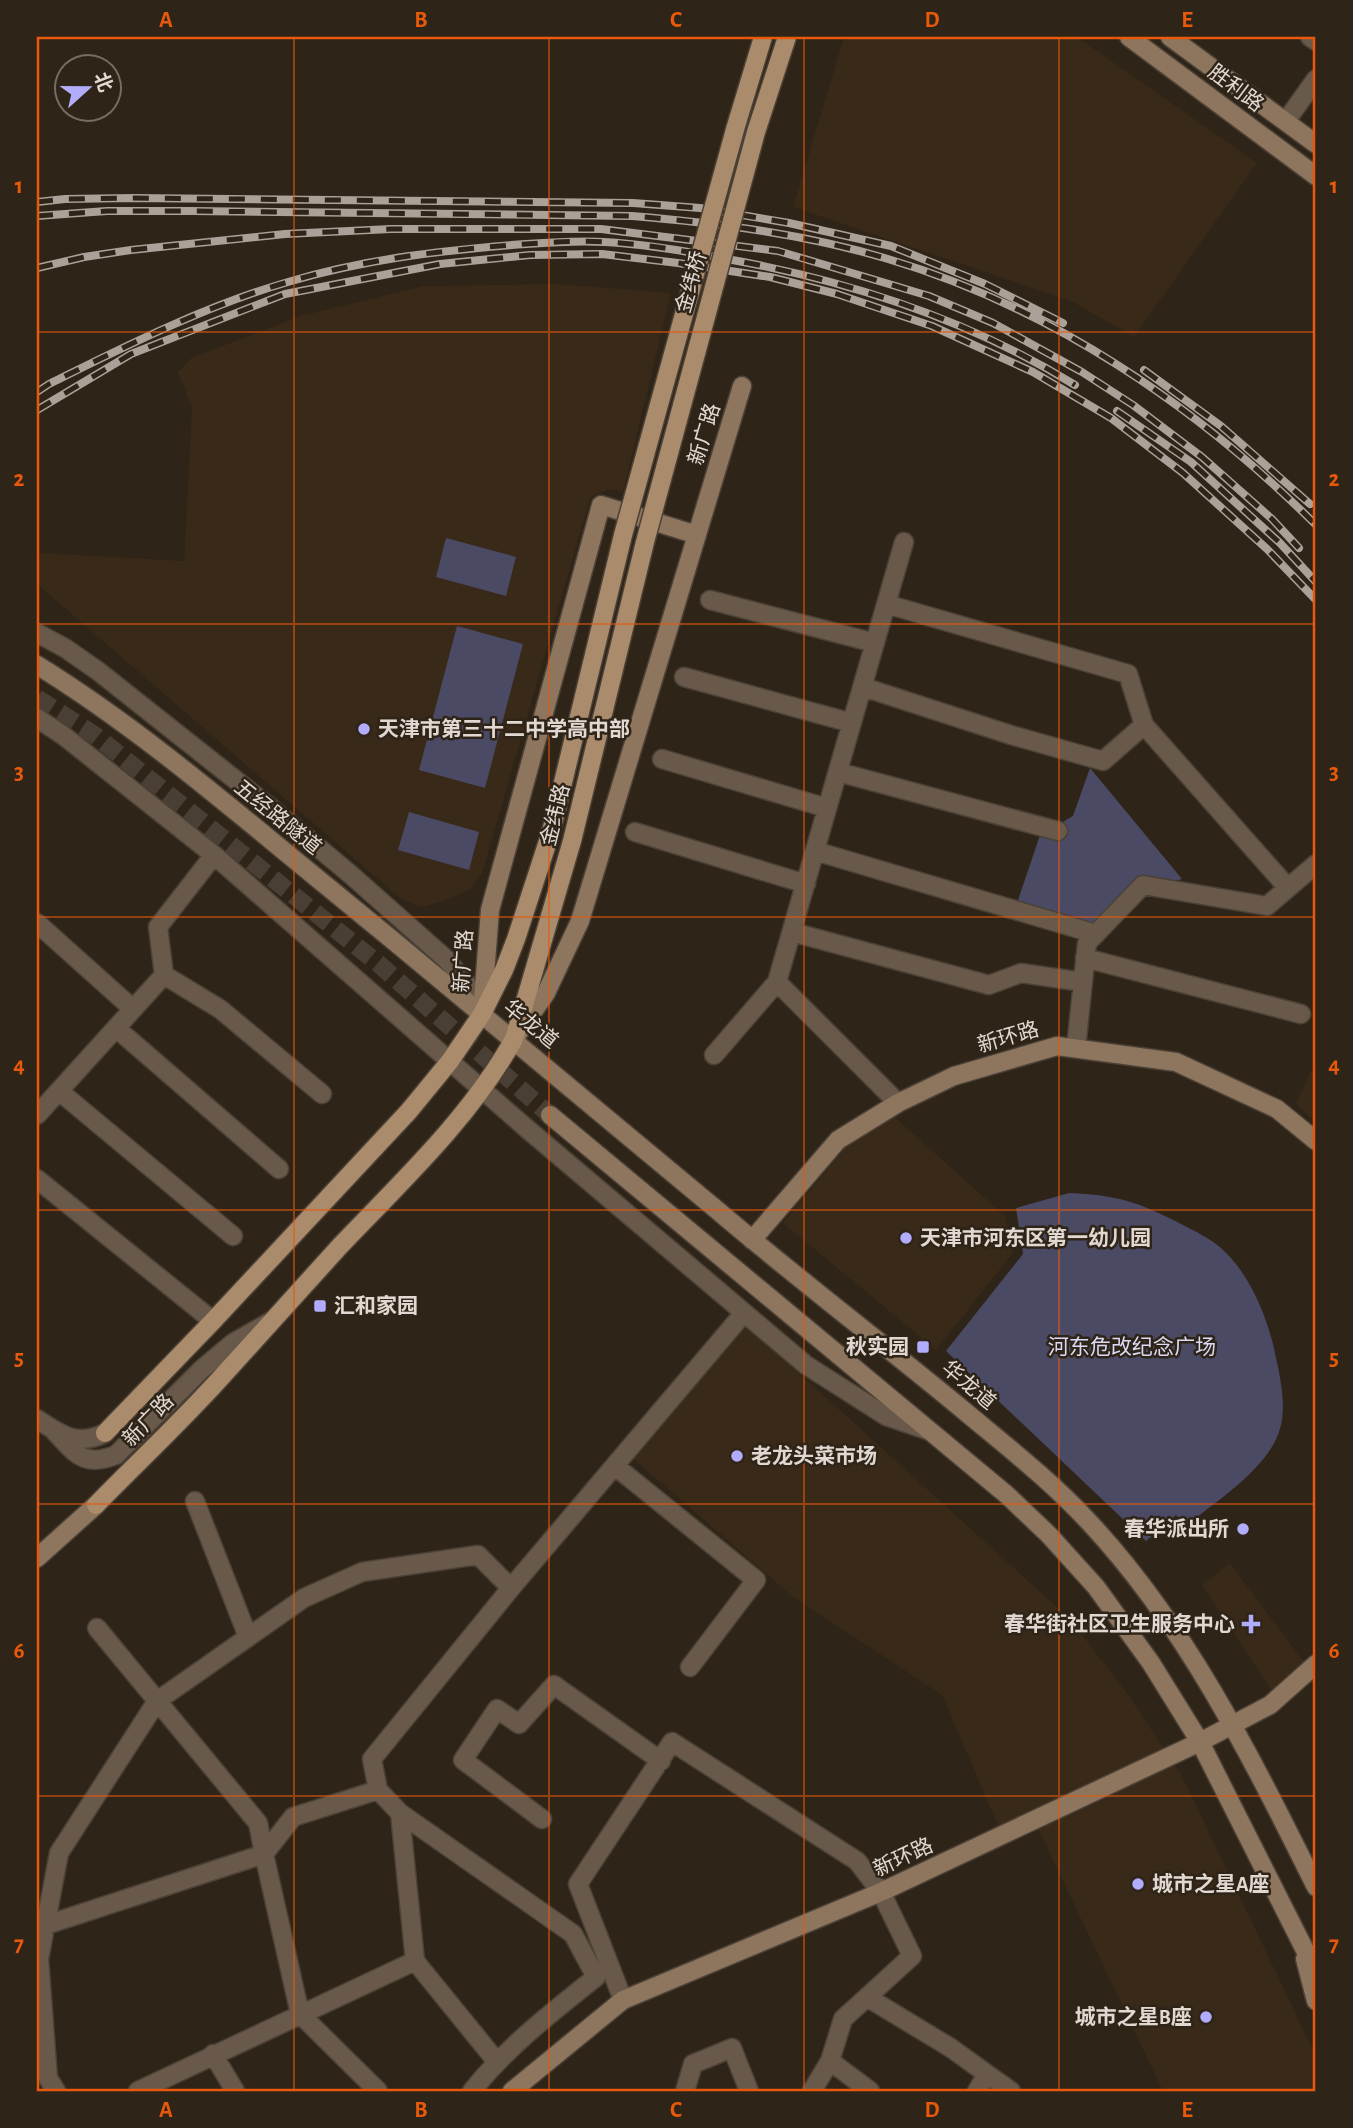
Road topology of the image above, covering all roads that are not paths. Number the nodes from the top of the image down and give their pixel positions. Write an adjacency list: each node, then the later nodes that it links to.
1 (763, 37): 12 (main road, 金纬桥, bridge)
2 (787, 37): 14 (main road, 金纬桥, bridge)
3 (1129, 37): 10 (main road, 胜利路)
4 (1170, 37): 8 (main road, 胜利路)
5 (1310, 37): 6 (street)
6 (1316, 41)
7 (1316, 79): 8 (street)
8 (1286, 121): 9 (main road, 胜利路)
9 (1316, 144)
10 (1316, 176)
11 (742, 386): 13 (main road, 新广路)
12 (624, 535): 44 (main road, 金纬路)
13 (697, 535): 44 (main road, 新广路); 47 (main road, 新广路)
14 (645, 542): 47 (main road, 金纬路)
15 (904, 542): 17 (street)
16 (710, 600): 19 (street)
17 (886, 604): 19 (street); 25 (street)
18 (37, 633): 44 (street)
19 (875, 643): 22 (street)
20 (37, 665): 44 (main road, 五经路隧道)
21 (684, 677): 24 (street)
22 (863, 687): 24 (street); 25 (street)
23 (37, 718): 32 (street)
24 (852, 723): 27 (street)
25 (1144, 725): 35 (street)
26 (662, 759): 28 (street)
27 (838, 772): 28 (street); 29 (street)
28 (827, 808): 31 (street)
29 (1058, 831)
30 (635, 832): 34 (street)
31 (815, 851): 34 (street); 38 (street)
32 (214, 855): 40 (street); 50 (street)
33 (1316, 864): 35 (street)
34 (806, 884): 37 (street)
35 (1288, 888): 38 (street)
36 (37, 923): 43 (street)
37 (792, 932): 41 (street); 42 (street)
38 (1096, 934): 39 (street)
39 (1085, 958): 42 (street); 45 (street)
40 (164, 975): 43 (street); 53 (street)
41 (778, 982): 49 (street); 54 (street)
42 (1083, 982): 48 (street)
43 (133, 1009): 46 (street)
44 (482, 1014): 47 (main road, 华龙道); 50 (main road, 新广路)
45 (1301, 1014)
46 (116, 1028): 52 (street); 58 (street)
47 (514, 1039): 51 (main road, 金纬路); 61 (main road, 华龙道)
48 (1076, 1048): 54 (main road, 新环路); 57 (main road, 新环路)
49 (713, 1055)
50 (450, 1061): 51 (street); 63 (main road, 新广路)
51 (482, 1088): 62 (street); 64 (main road, 新广路)
52 (60, 1091): 55 (street); 60 (street)
53 (322, 1094)
54 (898, 1103): 61 (main road, 新环路)
55 (37, 1115)
56 (550, 1115): 67 (main road)
57 (1316, 1140)
58 (279, 1169)
59 (37, 1179): 63 (street)
60 (233, 1236)
61 (752, 1240): 78 (main road, 华龙道)
62 (743, 1314): 67 (street); 69 (street)
63 (213, 1321): 68 (main road, 新广路)
64 (270, 1322): 66 (street); 71 (main road, 新广路)
65 (37, 1419): 66 (street)
66 (54, 1431): 68 (street)
67 (934, 1432): 79 (main road)
68 (105, 1433)
69 (615, 1465): 72 (street); 76 (street)
70 (195, 1501): 74 (street)
71 (37, 1558)
72 (511, 1588): 74 (street); 81 (street)
73 (97, 1628): 77 (street)
74 (248, 1637): 77 (street)
75 (1316, 1664): 78 (main road, 新环路)
76 (690, 1667)
77 (157, 1701): 84 (street); 87 (street)
78 (1233, 1725): 79 (main road, 新环路); 85 (main road, 华龙道)
79 (1200, 1742): 86 (main road, 新环路); 88 (main road)
80 (661, 1760): 83 (street); 86 (street); 92 (street)
81 (377, 1790): 82 (street); 84 (street)
82 (400, 1813): 89 (street); 97 (street)
83 (542, 1819)
84 (264, 1854): 87 (street); 94 (street)
85 (1316, 1887)
86 (881, 1892): 92 (main road, 新环路); 96 (street)
87 (46, 1925): 99 (street)
88 (1302, 1942): 90 (main road); 93 (main road)
89 (415, 1961): 94 (street); 97 (street)
90 (1316, 1972)
91 (870, 1999): 98 (street)
92 (623, 2000): 104 (main road, 新环路)
93 (1316, 2001)
94 (300, 2014): 95 (street); 102 (street)
95 (213, 2054): 100 (street); 101 (street)
96 (830, 2061): 107 (street); 108 (street)
97 (497, 2062): 103 (street)
98 (987, 2074): 109 (street); 110 (street)
99 (56, 2091)
100 (140, 2091)
101 (235, 2091)
102 (378, 2091)
103 (472, 2091)
104 (512, 2091)
105 (685, 2091): 106 (street)
106 (749, 2091)
107 (812, 2091)
108 (870, 2091)
109 (976, 2091)
110 (1011, 2091)

